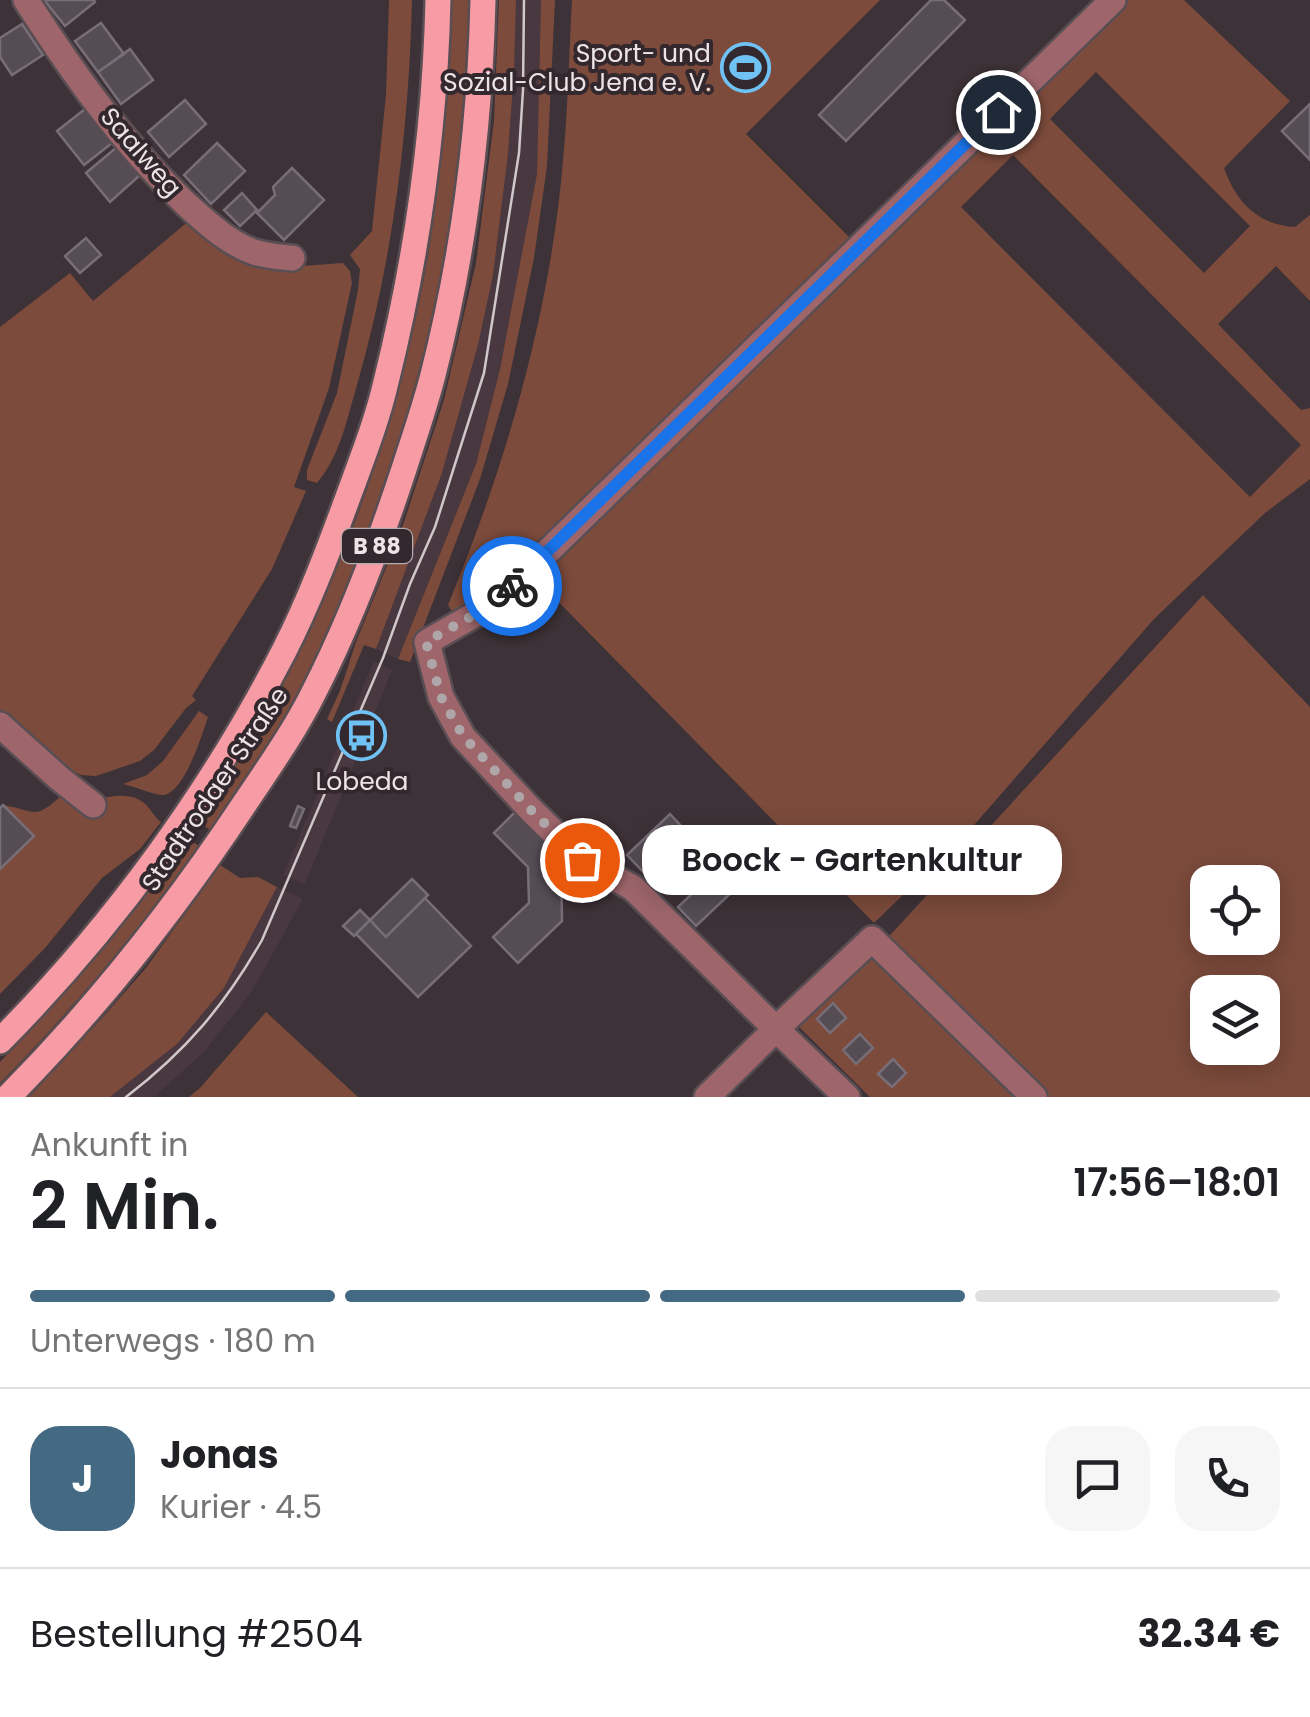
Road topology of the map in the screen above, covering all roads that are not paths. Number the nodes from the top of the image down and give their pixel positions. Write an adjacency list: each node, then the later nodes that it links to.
1 (26, 0): 5 (street, Saalweg)
2 (438, 0): 9 (main road, Stadtrodaer Straße / B 88)
3 (483, 0): 10 (main road, Stadtrodaer Straße / B 88)
4 (1112, 0): 8 (street)
5 (292, 258)
6 (0, 725): 7 (street)
7 (93, 805)
8 (776, 1029): 11 (street); 12 (street); 13 (street)
9 (4, 1036)
10 (8, 1097)
11 (707, 1097)
12 (847, 1097)
13 (1034, 1097)

